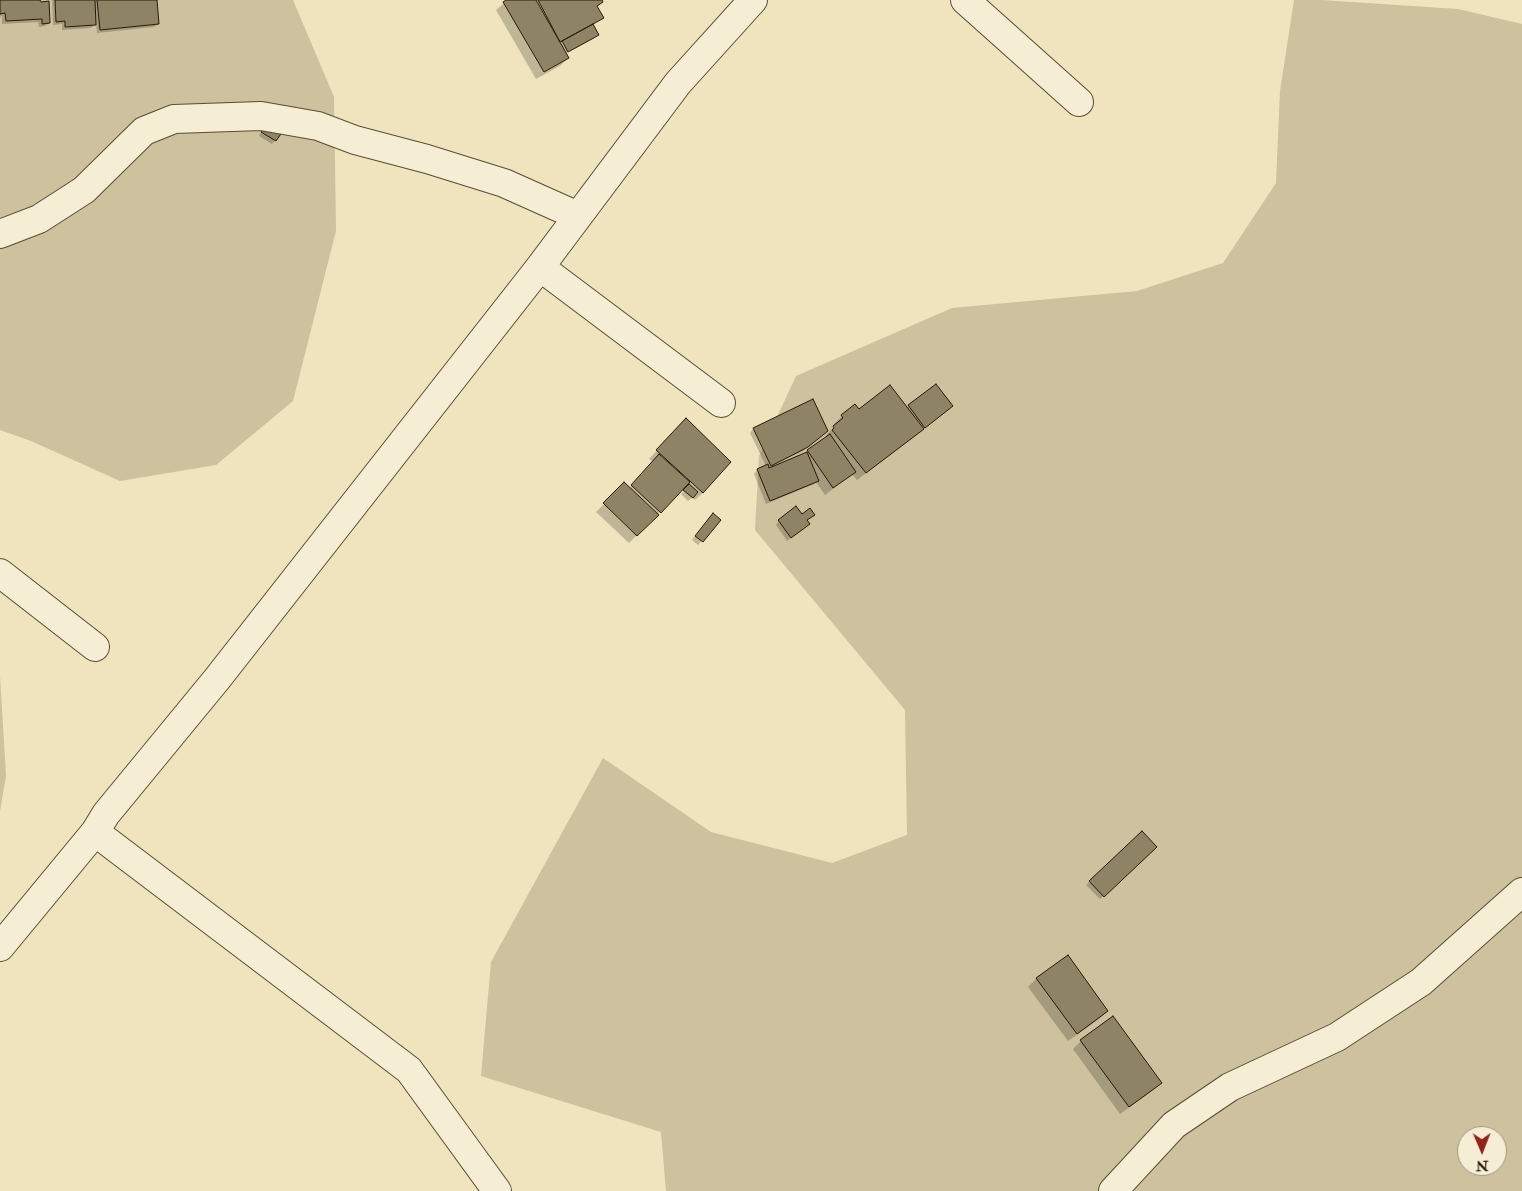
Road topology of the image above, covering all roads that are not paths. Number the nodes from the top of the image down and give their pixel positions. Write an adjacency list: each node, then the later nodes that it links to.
1 (753, 0): 4 (street)
2 (965, 0): 3 (street)
3 (1079, 102)
4 (578, 216): 5 (street); 6 (street)
5 (0, 234)
6 (540, 268): 7 (street); 10 (street)
7 (721, 403)
8 (0, 573): 9 (street)
9 (95, 647)
10 (95, 832): 12 (street); 13 (street)
11 (1522, 892): 14 (street)
12 (0, 947)
13 (497, 1191)
14 (1113, 1191)

